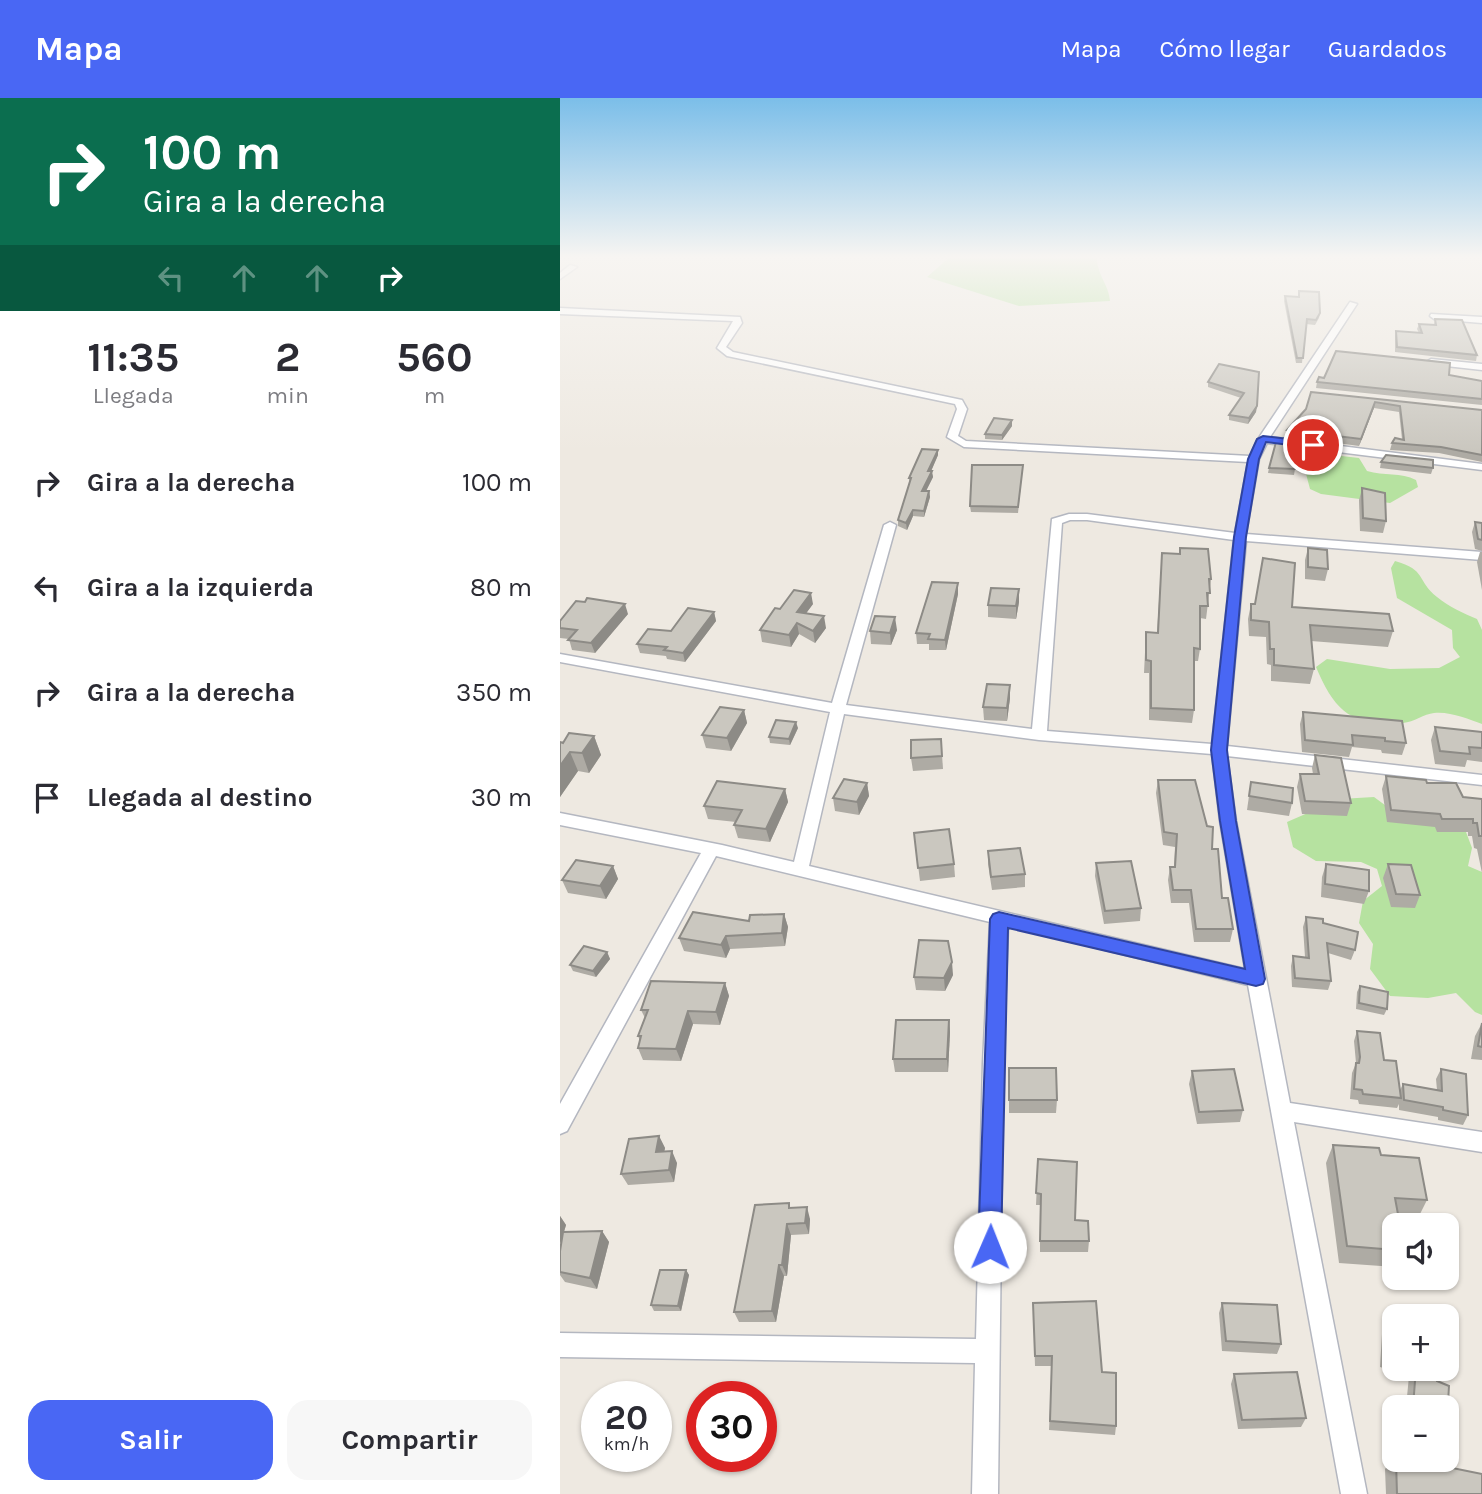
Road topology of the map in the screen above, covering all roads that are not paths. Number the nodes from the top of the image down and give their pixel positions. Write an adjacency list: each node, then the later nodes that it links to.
1 (738, 321): 6 (street)
2 (1344, 321): 5 (street)
3 (1421, 361): 4 (street)
4 (1482, 367)
5 (1263, 439): 6 (street); 7 (street)
6 (1254, 459): 9 (street)
7 (1482, 467)
8 (890, 525): 12 (street)
9 (1240, 537): 10 (street); 13 (street); 14 (street)
10 (1482, 556)
11 (560, 658): 12 (street)
12 (838, 709): 13 (street); 18 (street)
13 (1039, 735): 14 (street)
14 (1219, 750): 15 (street); 20 (street)
15 (1482, 780)
16 (560, 819): 17 (street)
17 (711, 849): 18 (street); 22 (street)
18 (800, 870): 19 (street)
19 (999, 919): 20 (street); 25 (street)
20 (1256, 979): 21 (street)
21 (1280, 1111): 23 (street); 27 (street)
22 (560, 1124)
23 (1482, 1142)
24 (560, 1345): 25 (street)
25 (987, 1351): 26 (street)
26 (985, 1494)
27 (1354, 1494)

